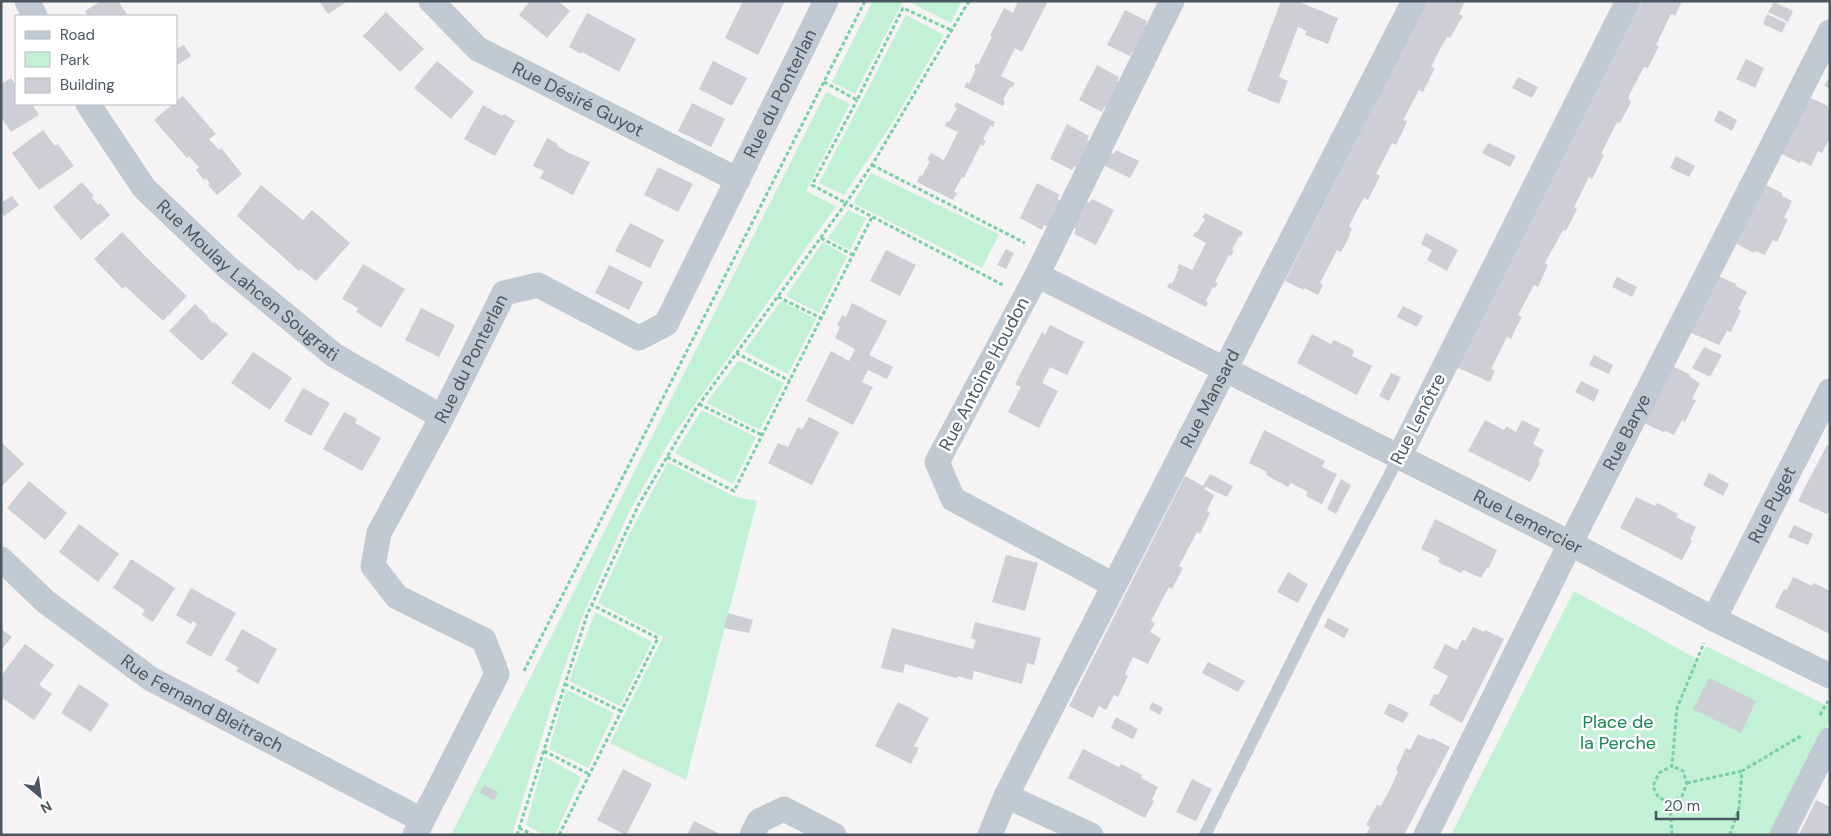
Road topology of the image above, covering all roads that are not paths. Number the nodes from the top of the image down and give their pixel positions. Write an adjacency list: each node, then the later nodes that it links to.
1 (27, 1): 7 (street)
2 (431, 1): 10 (street, Rue Désiré Guyot)
3 (826, 1): 10 (street, Rue du Ponterlan)
4 (1172, 1): 11 (street, Rue Antoine Houdon)
5 (1414, 1): 12 (street, Rue Mansard)
6 (1628, 1): 15 (street, Rue Lenôtre)
7 (34, 15)
8 (1830, 32): 16 (street, Rue Barye)
9 (89, 105): 14 (street, Rue Moulay Lahcen Sougrati)
10 (738, 180): 14 (street, Rue du Ponterlan)
11 (1042, 265): 12 (street, Rue Lemercier); 18 (street, Rue Antoine Houdon)
12 (1225, 368): 15 (street, Rue Lemercier); 18 (street, Rue Mansard)
13 (1830, 391): 19 (street, Rue Puget)
14 (442, 417): 23 (street, Rue du Ponterlan)
15 (1399, 457): 16 (street, Rue Lemercier); 28 (lane, Rue Lenôtre)
16 (1570, 544): 19 (street, Rue Lemercier); 29 (street, Rue Barye)
17 (1, 559): 23 (street, Rue Fernand Bleitrach)
18 (1114, 585): 22 (street, Rue Mansard)
19 (1714, 619): 20 (street, Rue Lemercier)
20 (1830, 676)
21 (1823, 731): 30 (street)
22 (1006, 796): 26 (street, Rue Mansard); 27 (street)
23 (419, 828)
24 (752, 835): 25 (street)
25 (834, 835)
26 (990, 835)
27 (1090, 835)
28 (1205, 835)
29 (1426, 835)
30 (1782, 835)

